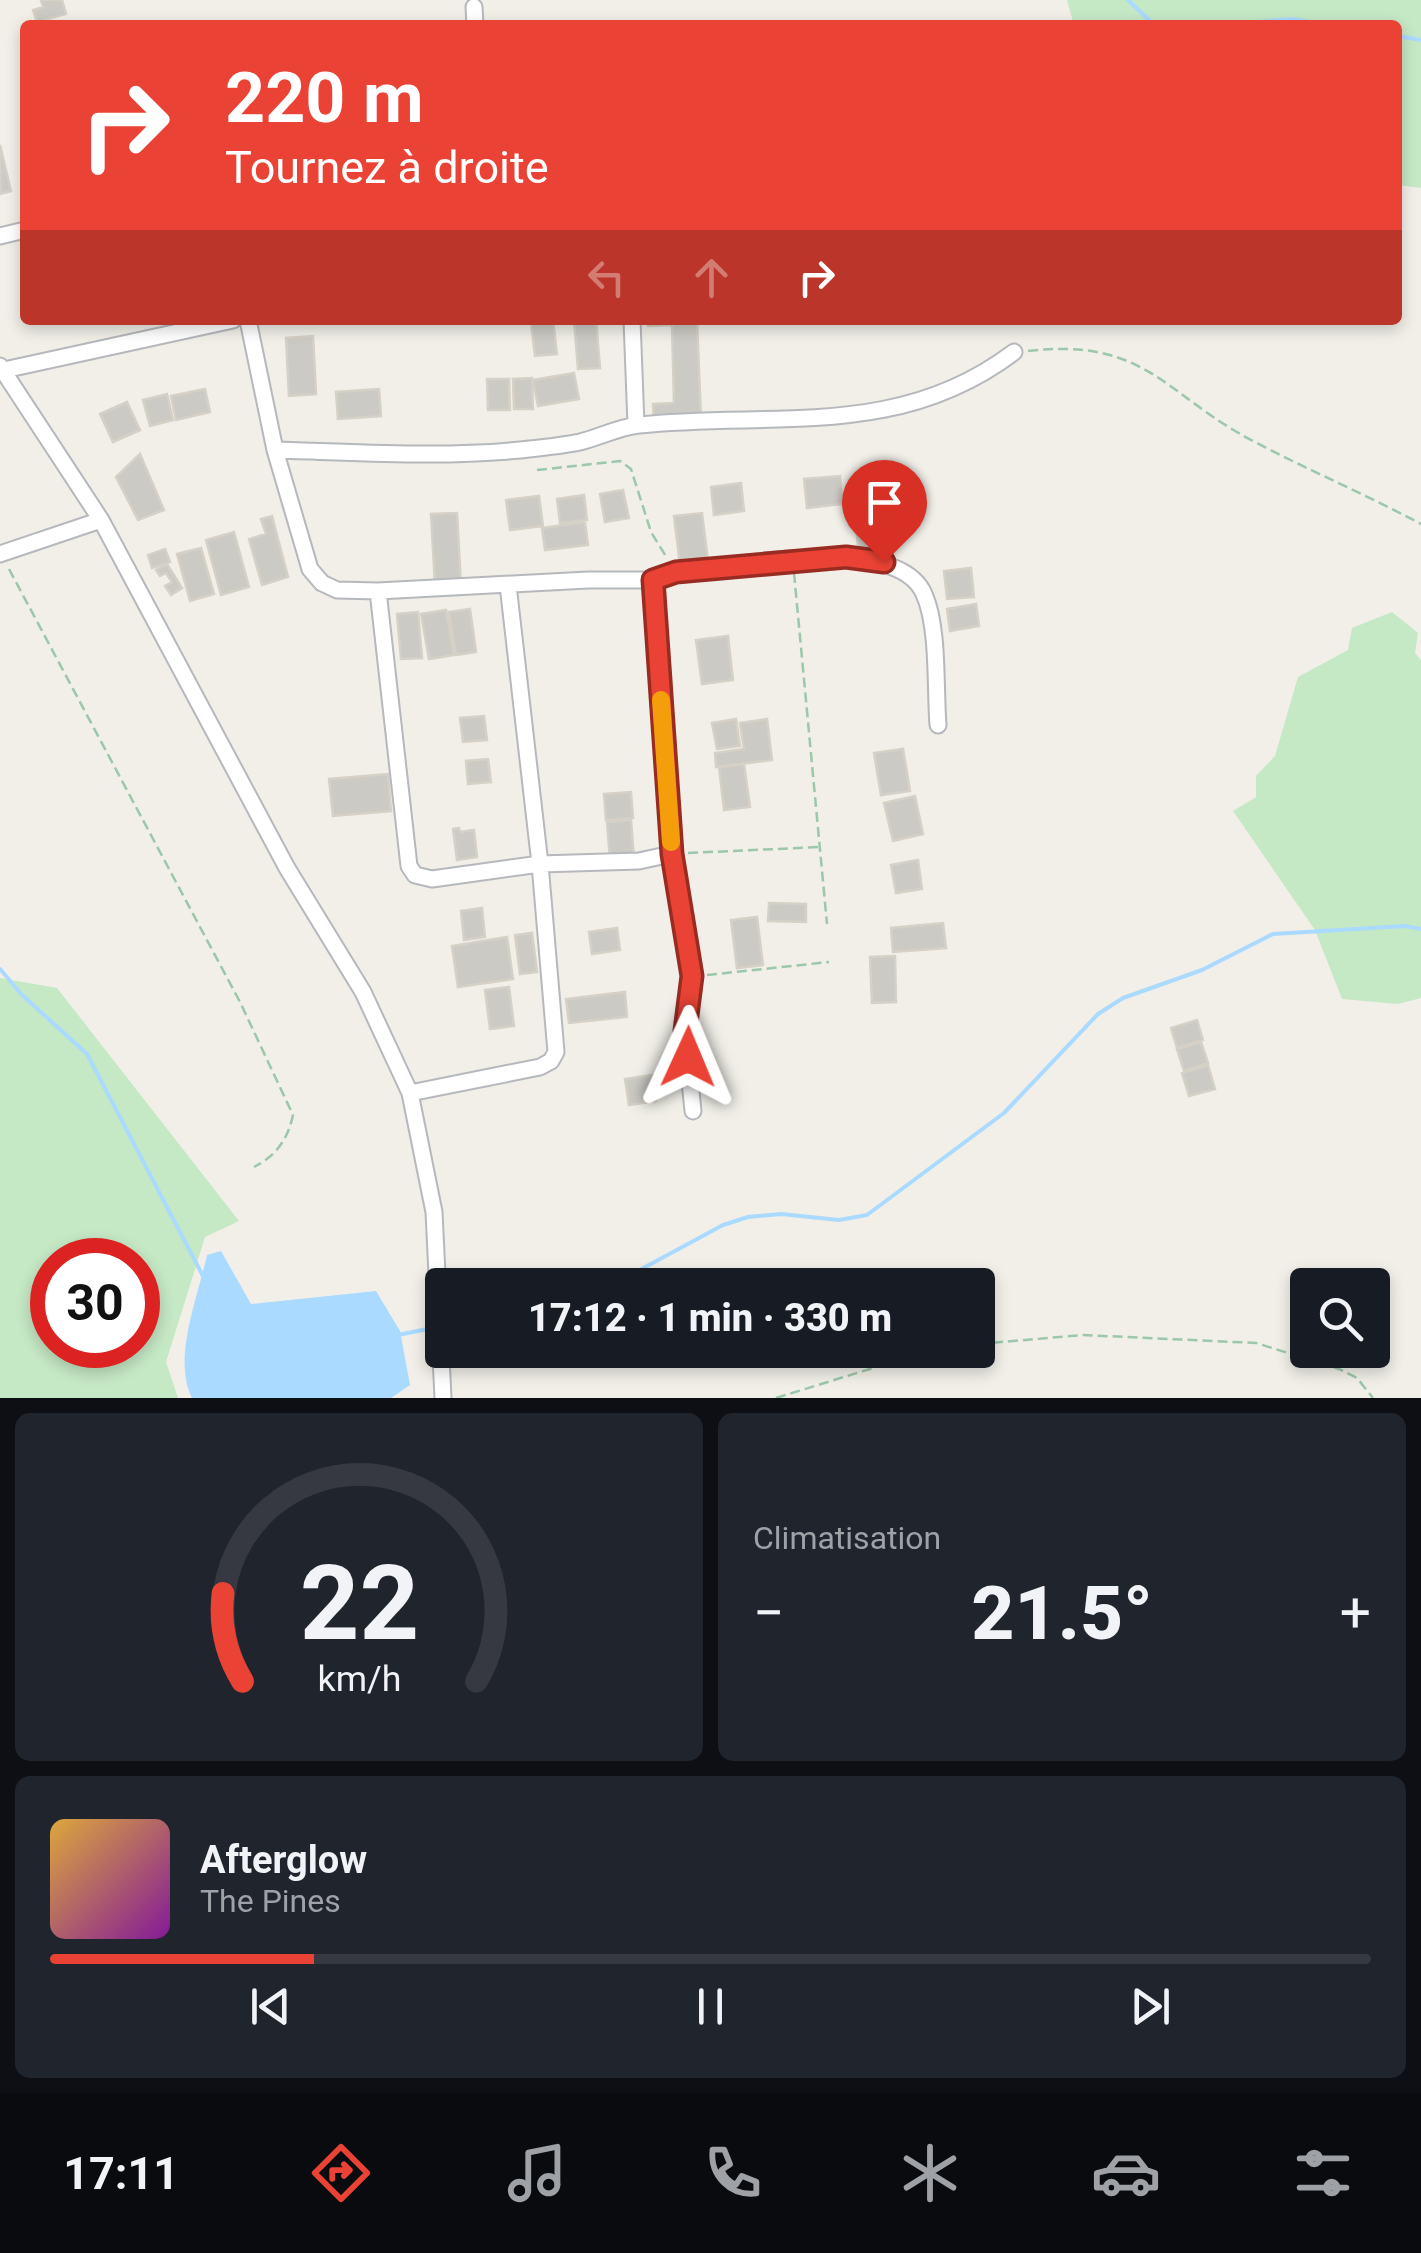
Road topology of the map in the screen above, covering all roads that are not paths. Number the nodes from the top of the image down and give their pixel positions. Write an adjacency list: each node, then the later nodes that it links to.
1 (474, 7): 2 (street)
2 (475, 20)
3 (209, 325): 7 (street)
4 (249, 325): 9 (street)
5 (632, 325): 8 (street)
6 (1014, 352): 8 (street)
7 (2, 368): 10 (street)
8 (636, 425): 9 (street)
9 (275, 450): 14 (street)
10 (101, 520): 11 (street); 18 (street)
11 (0, 554)
12 (653, 580): 13 (street); 15 (street); 16 (street)
13 (508, 586): 14 (street); 17 (street)
14 (378, 591): 17 (street)
15 (938, 725)
16 (672, 854): 17 (street); 19 (street)
17 (540, 864): 18 (street)
18 (410, 1093): 20 (street)
19 (693, 1111)
20 (443, 1398)

